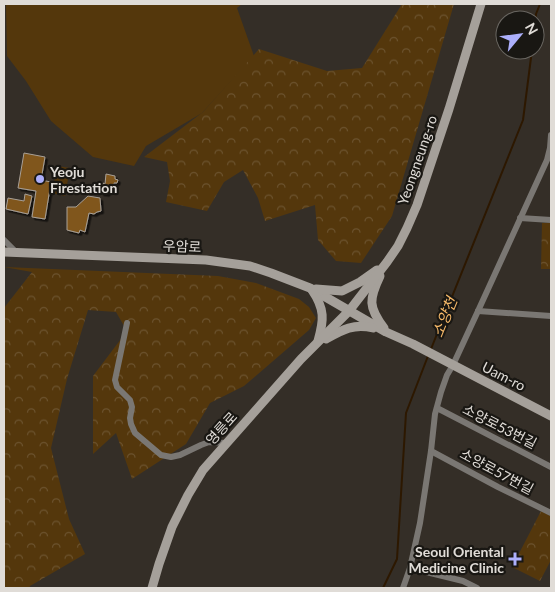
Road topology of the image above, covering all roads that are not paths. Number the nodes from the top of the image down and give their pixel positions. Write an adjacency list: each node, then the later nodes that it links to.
1 (481, 4): 9 (main road, Yeongneung-ro)
2 (551, 135): 3 (street)
3 (520, 218): 4 (street); 12 (street)
4 (551, 220)
5 (4, 240): 7 (street)
6 (4, 252): 7 (main road, 우암로)
7 (18, 253): 8 (main road); 10 (main road, 우암로)
8 (4, 257)
9 (387, 262): 10 (main road); 11 (main road, Yeongneung-ro); 15 (main road)
10 (310, 288): 11 (main road, 우암로); 16 (main road)
11 (349, 311): 15 (main road); 16 (main road, 영릉로)
12 (478, 311): 13 (street); 17 (street)
13 (551, 316)
14 (127, 323): 20 (street)
15 (386, 332): 16 (main road); 17 (main road, Uam-ro)
16 (317, 344): 20 (main road, 영릉로)
17 (453, 365): 18 (street); 19 (main road, Uam-ro)
18 (437, 408): 21 (street); 22 (street, 소양로53번길)
19 (551, 416)
20 (226, 443): 25 (main road, 영릉로)
21 (431, 451): 23 (street, 소양로57번길); 24 (street)
22 (551, 467)
23 (551, 513)
24 (410, 568): 26 (street); 27 (street)
25 (152, 588)
26 (403, 588)
27 (477, 588)

